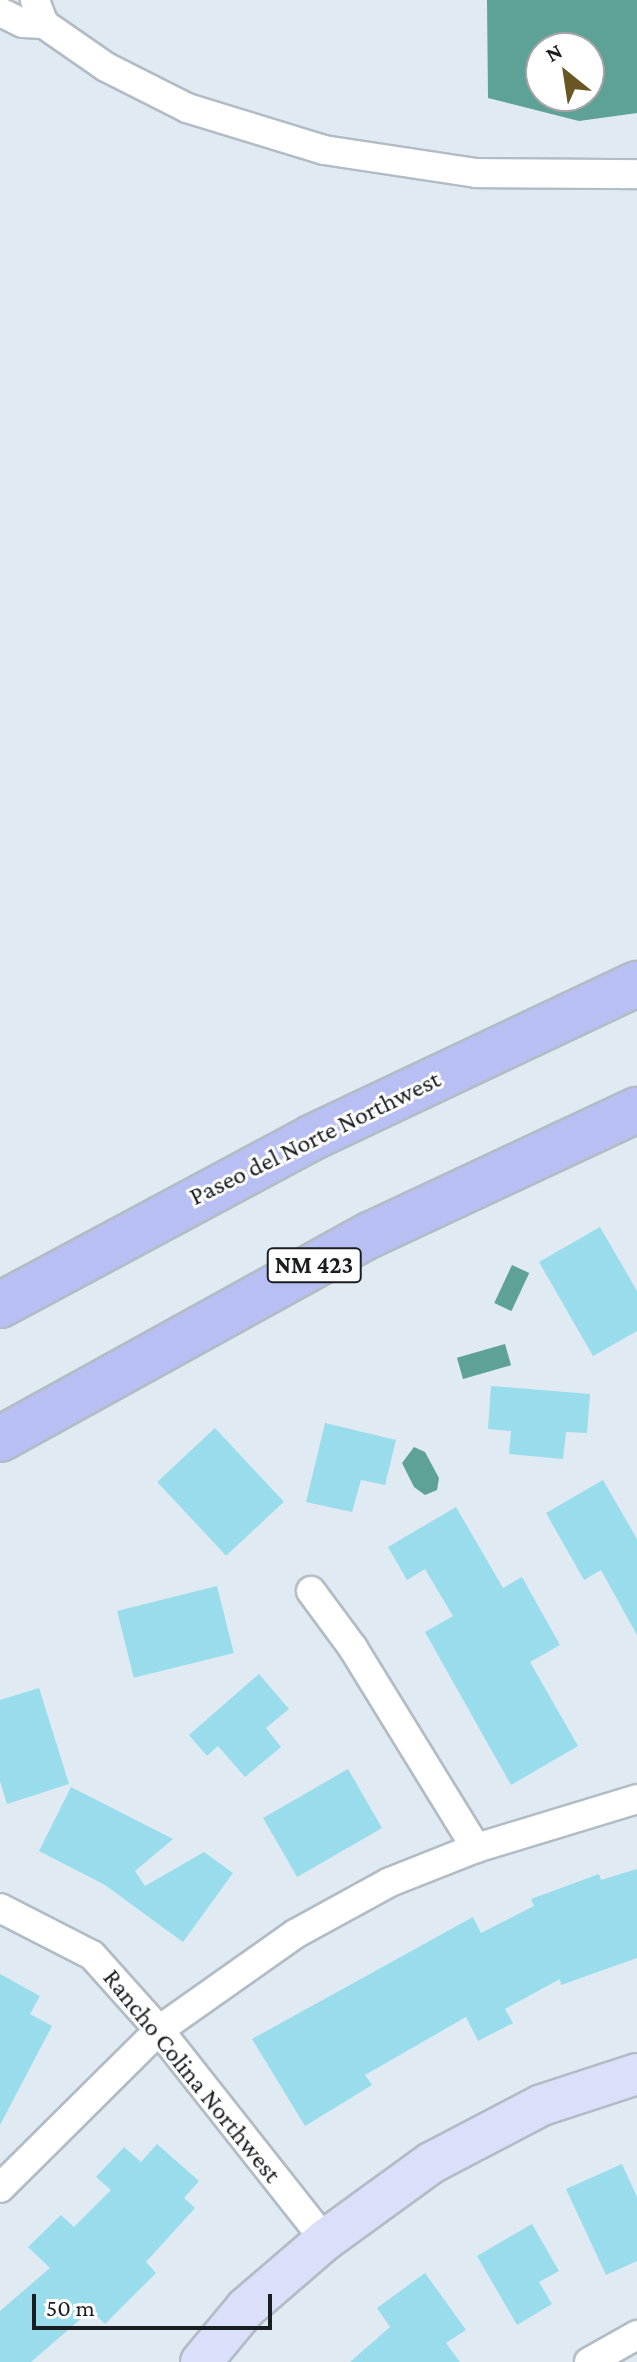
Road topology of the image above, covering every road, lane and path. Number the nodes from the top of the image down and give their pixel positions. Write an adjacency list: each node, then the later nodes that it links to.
1 (0, 12): 2 (street)
2 (40, 12): 3 (street)
3 (637, 174)
4 (637, 984): 6 (main road, Paseo del Norte Northwest)
5 (637, 1110): 7 (main road, NM 423)
6 (0, 1305)
7 (0, 1439)
8 (311, 1591): 10 (street)
9 (637, 1799): 10 (street)
10 (476, 1848): 12 (street)
11 (0, 1908): 12 (street, Rancho Colina Northwest)
12 (159, 2030): 14 (street); 15 (street, Rancho Colina Northwest)
13 (637, 2074): 15 (street)
14 (0, 2188)
15 (325, 2240): 17 (street)
16 (637, 2335): 18 (street)
17 (201, 2362)
18 (589, 2362)

